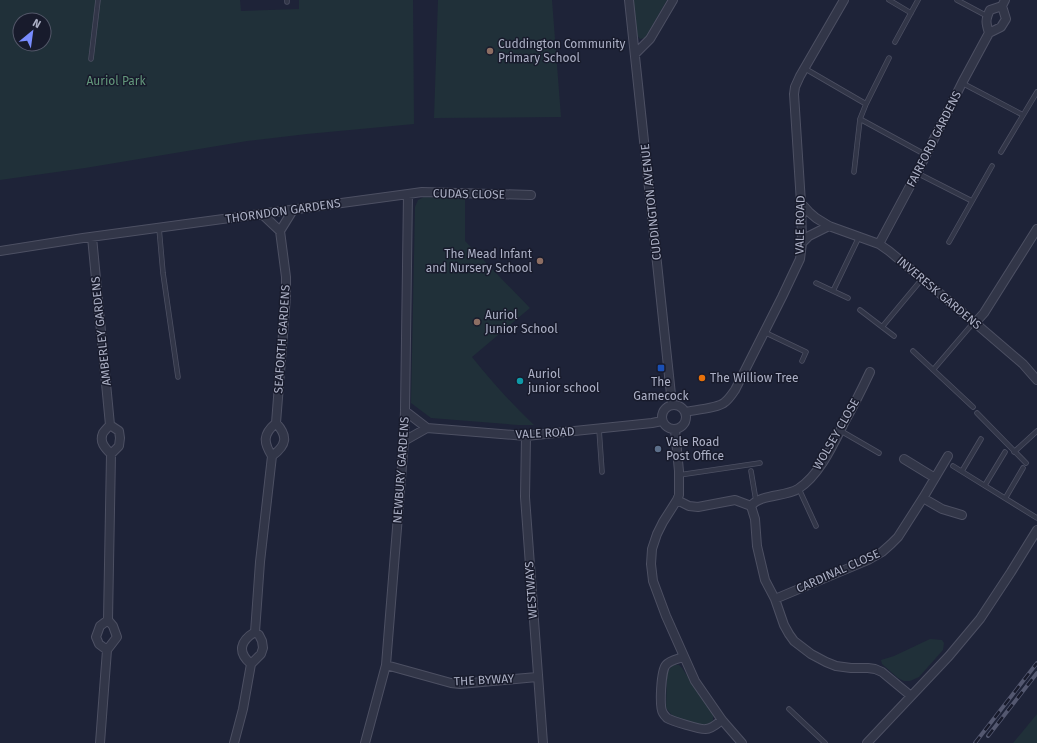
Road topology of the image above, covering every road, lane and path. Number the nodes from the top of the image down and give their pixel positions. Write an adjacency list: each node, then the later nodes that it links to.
1 (98, 0): 15 (lane)
2 (630, 0): 13 (street, CUDDINGTON AVENUE)
3 (673, 0): 13 (street)
4 (844, 0): 16 (street, VALE ROAD)
5 (890, 0): 9 (lane)
6 (918, 0): 9 (lane)
7 (957, 0): 10 (lane)
8 (1003, 3): 10 (street, FAIRFORD GARDENS); 11 (street, FAIRFORD GARDENS)
9 (912, 13): 12 (lane)
10 (987, 16): 11 (street)
11 (988, 33): 17 (street, FAIRFORD GARDENS)
12 (895, 42)
13 (635, 54): 58 (street, CUDDINGTON AVENUE)
14 (889, 58): 19 (lane)
15 (92, 59)
16 (804, 68): 19 (lane); 30 (street, VALE ROAD)
17 (962, 83): 20 (lane); 23 (street, FAIRFORD GARDENS)
18 (1037, 92): 20 (lane)
19 (866, 104): 21 (lane)
20 (1023, 115): 22 (lane)
21 (860, 118): 23 (lane); 25 (lane)
22 (1001, 152)
23 (926, 155): 26 (street, FAIRFORD GARDENS)
24 (992, 166): 29 (lane)
25 (854, 172)
26 (917, 173): 29 (lane); 41 (street, FAIRFORD GARDENS)
27 (408, 194): 28 (street, CUDAS CLOSE); 31 (street, THORNDON GARDENS); 60 (street, NEWBURY GARDENS)
28 (531, 195)
29 (972, 201): 39 (lane)
30 (801, 203): 33 (street, INVERESK GARDENS); 40 (street, VALE ROAD)
31 (293, 210): 32 (street, THORNDON GARDENS); 36 (street)
32 (262, 214): 34 (street, THORNDON GARDENS); 36 (street)
33 (829, 226): 38 (street, INVERESK GARDENS); 40 (street)
34 (159, 228): 37 (street, THORNDON GARDENS); 56 (lane)
35 (1037, 229): 48 (street)
36 (280, 231): 64 (street, SEAFORTH GARDENS)
37 (92, 237): 42 (street, THORNDON GARDENS); 65 (street, AMBERLEY GARDENS)
38 (859, 237): 41 (street, INVERESK GARDENS); 45 (lane)
39 (949, 242)
40 (802, 243): 50 (street, VALE ROAD)
41 (879, 244): 43 (street, INVERESK GARDENS)
42 (0, 251)
43 (922, 279): 48 (street, INVERESK GARDENS); 49 (lane)
44 (816, 283): 45 (lane)
45 (833, 291): 46 (lane)
46 (848, 298)
47 (860, 310): 49 (lane)
48 (974, 323): 54 (lane); 57 (street, INVERESK GARDENS)
49 (882, 327): 51 (lane)
50 (764, 332): 53 (lane); 61 (street, VALE ROAD)
51 (894, 336)
52 (913, 351): 54 (lane)
53 (802, 361)
54 (933, 370): 59 (lane)
55 (870, 372): 69 (street, WOLSEY CLOSE)
56 (178, 377)
57 (1037, 380)
58 (672, 404): 61 (street); 63 (street)
59 (973, 407)
60 (405, 411): 66 (street); 73 (street, NEWBURY GARDENS)
61 (685, 412): 68 (street)
62 (977, 413): 75 (lane)
63 (662, 421): 67 (street, VALE ROAD); 68 (street)
64 (276, 423): 78 (street, SEAFORTH GARDENS); 78 (street, SEAFORTH GARDENS)
65 (110, 425): 77 (street, AMBERLEY GARDENS); 77 (street, AMBERLEY GARDENS)
66 (427, 428): 71 (street, VALE ROAD); 73 (street)
67 (598, 429): 71 (street, VALE ROAD); 87 (lane)
68 (675, 430): 88 (street)
69 (841, 431): 76 (lane); 91 (street, WOLSEY CLOSE)
70 (1037, 431): 75 (lane)
71 (526, 436): 107 (street, WESTWAYS)
72 (981, 439): 86 (lane)
73 (404, 441): 106 (street, NEWBURY GARDENS)
74 (1005, 452): 90 (lane)
75 (1014, 452): 82 (lane)
76 (879, 453)
77 (111, 454): 101 (street, AMBERLEY GARDENS)
78 (272, 456): 102 (street, SEAFORTH GARDENS)
79 (948, 456): 89 (street, CARDINAL CLOSE)
80 (904, 459): 89 (street)
81 (760, 463): 88 (lane)
82 (1026, 463)
83 (953, 466): 86 (lane)
84 (1023, 468): 92 (lane)
85 (751, 471): 95 (lane)
86 (962, 471): 90 (lane)
87 (602, 472)
88 (679, 475): 94 (street)
89 (935, 478): 93 (street, CARDINAL CLOSE)
90 (985, 486): 92 (lane)
91 (799, 488): 95 (street, WOLSEY CLOSE); 98 (lane)
92 (1006, 497): 97 (lane)
93 (923, 498): 96 (street); 100 (street, CARDINAL CLOSE)
94 (677, 500): 95 (street); 104 (street)
95 (753, 504): 100 (street)
96 (962, 515)
97 (1037, 518)
98 (816, 526)
99 (1037, 530): 108 (street)
100 (775, 599): 108 (street)
101 (108, 620): 103 (street, AMBERLEY GARDENS); 103 (street)
102 (255, 632): 105 (street, SEAFORTH GARDENS); 105 (street)
103 (108, 650): 111 (street, AMBERLEY GARDENS)
104 (683, 657): 110 (street); 110 (street)
105 (251, 664): 112 (street, SEAFORTH GARDENS)
106 (386, 665): 107 (street, THE BYWAY); 113 (street, NEWBURY GARDENS)
107 (537, 678): 114 (street, WESTWAYS)
108 (910, 696): 117 (street)
109 (789, 709): 116 (lane)
110 (722, 720): 115 (street)
111 (100, 743)
112 (234, 743)
113 (365, 743)
114 (543, 743)
115 (742, 743)
116 (825, 743)
117 (867, 743)

